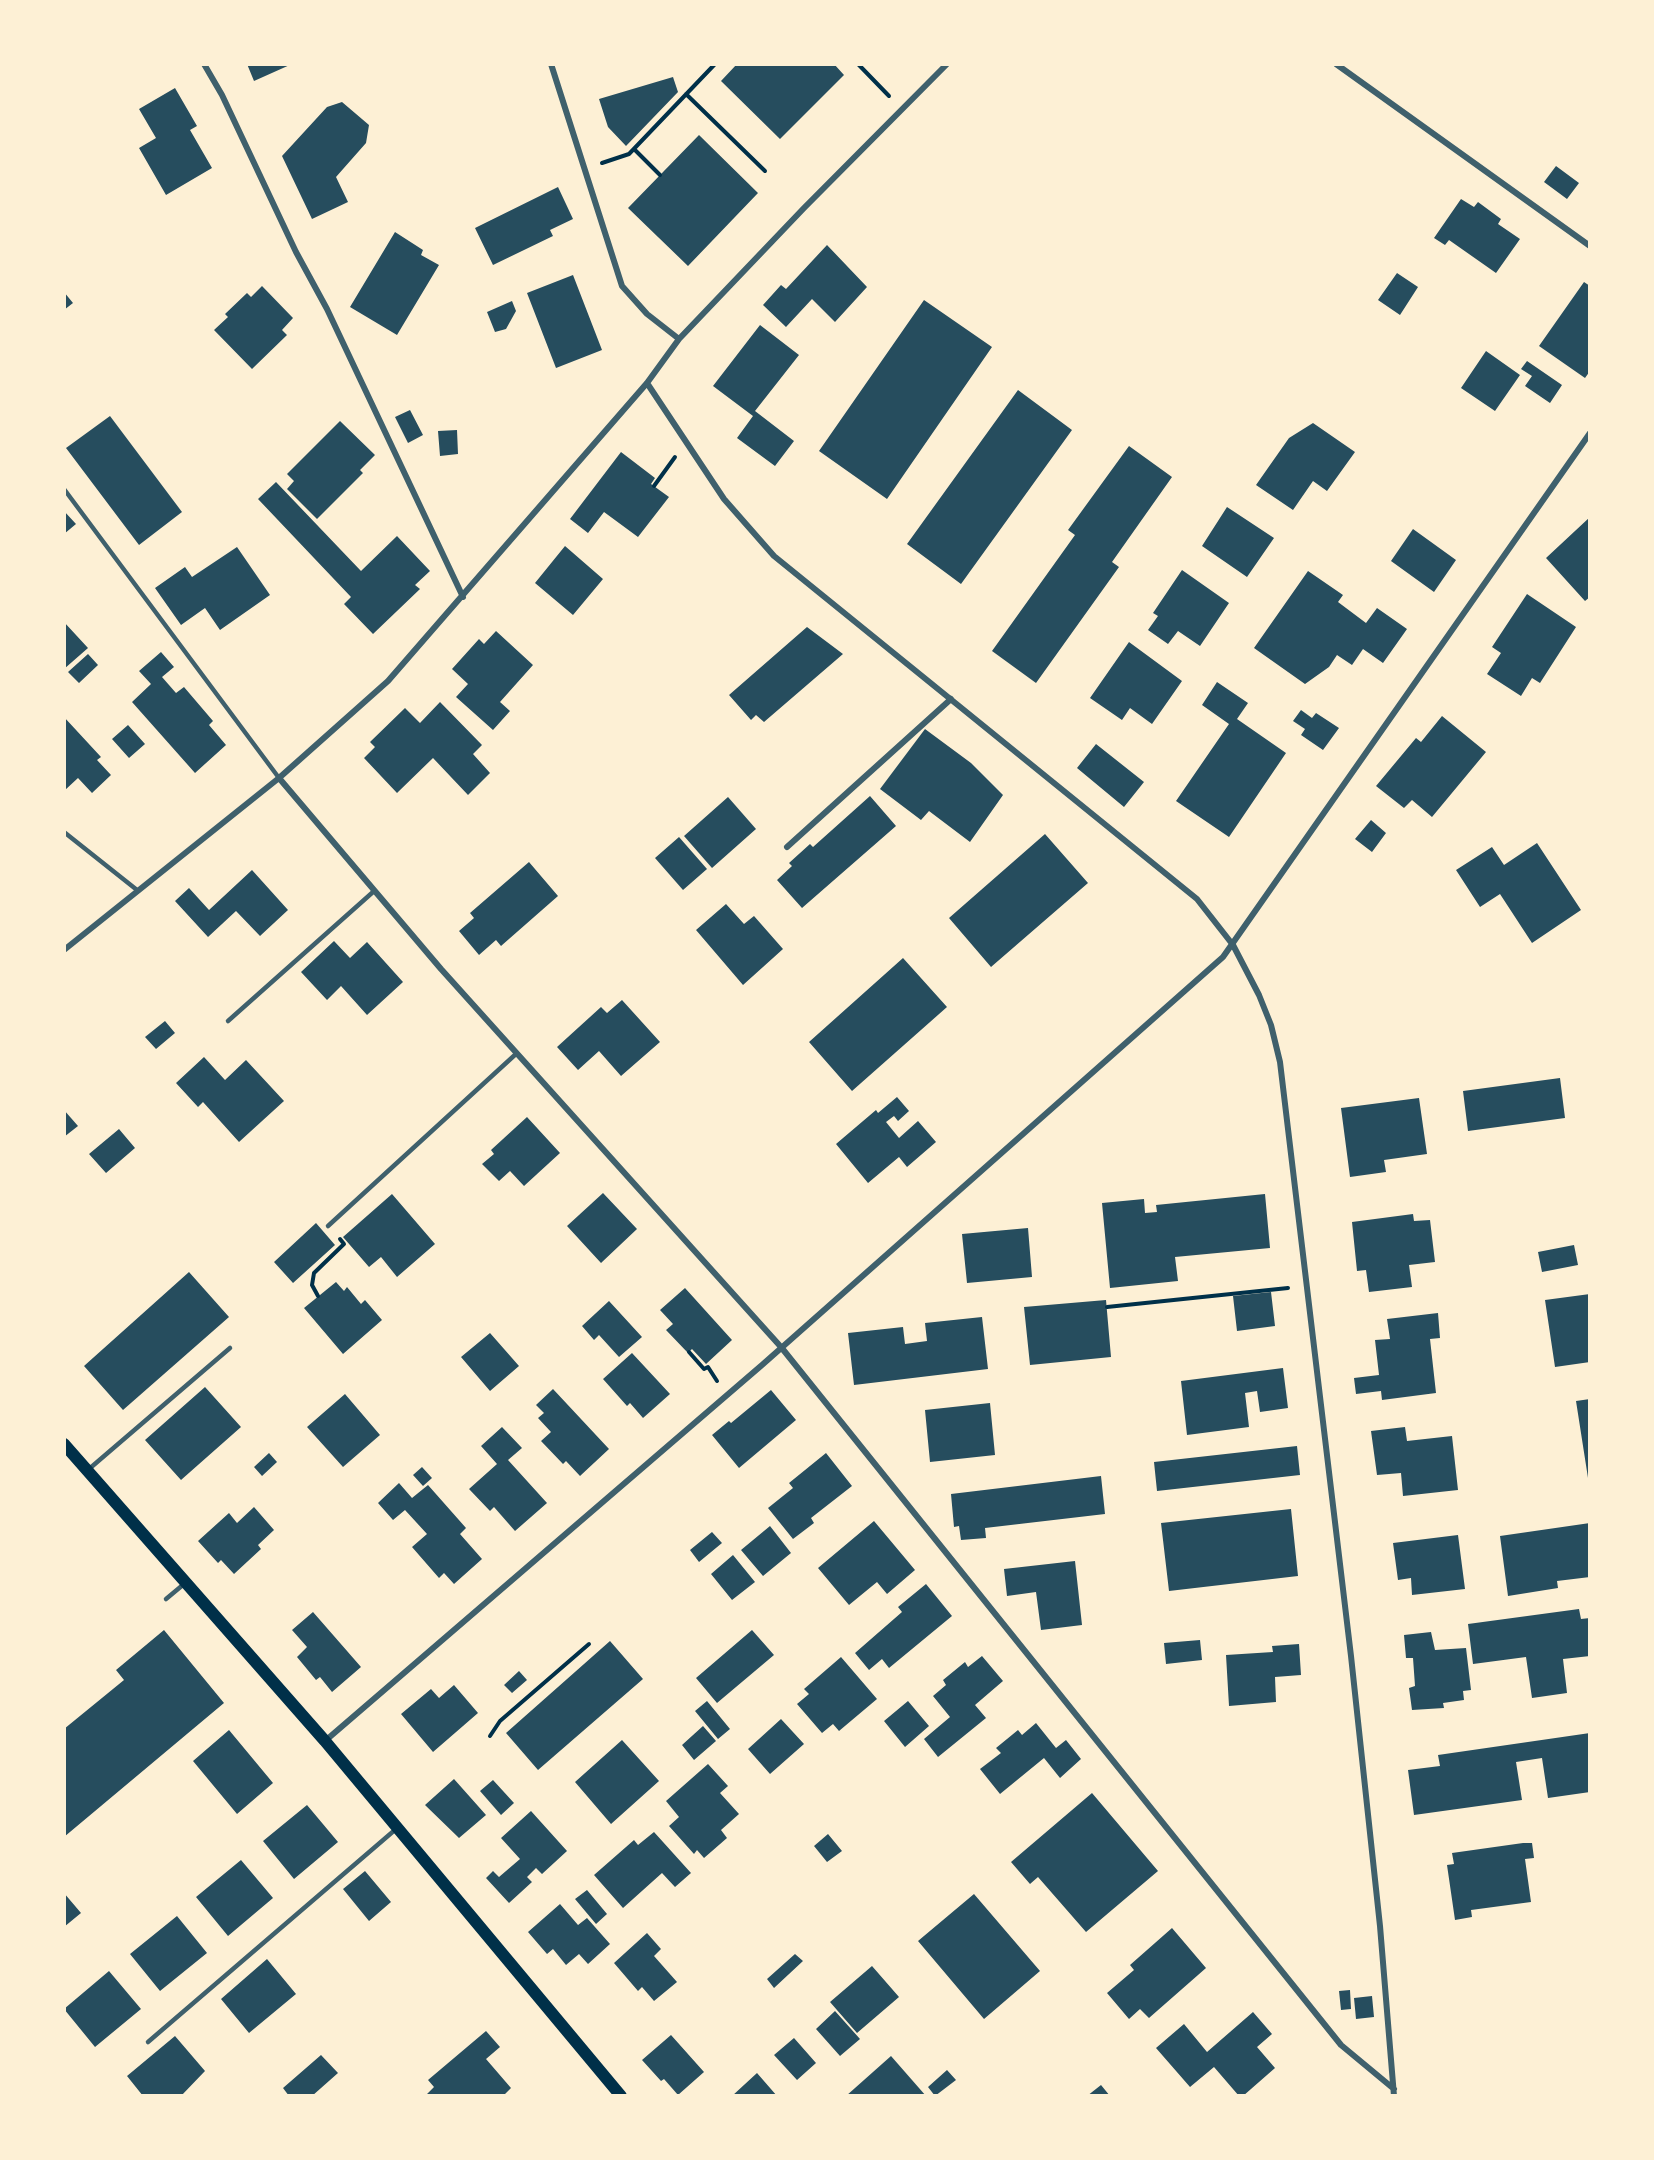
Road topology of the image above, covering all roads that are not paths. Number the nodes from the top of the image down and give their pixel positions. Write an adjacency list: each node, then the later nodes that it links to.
1 (204, 64): 10 (street)
2 (551, 64): 6 (street)
3 (947, 64): 6 (street)
4 (1336, 64): 5 (street)
5 (1590, 246)
6 (679, 339): 7 (street)
7 (647, 383): 10 (street); 11 (street)
8 (1590, 433): 17 (street)
9 (64, 489): 12 (lane)
10 (463, 597): 12 (street)
11 (951, 699): 14 (street); 17 (street)
12 (279, 778): 15 (street); 16 (street)
13 (64, 832): 15 (lane)
14 (787, 847)
15 (136, 890): 18 (street)
16 (373, 892): 19 (lane); 20 (street)
17 (1233, 945): 22 (street); 31 (street)
18 (64, 950)
19 (228, 1021)
20 (517, 1053): 21 (lane); 22 (street)
21 (328, 1226)
22 (781, 1347): 28 (street); 31 (street)
23 (230, 1348): 25 (lane)
24 (64, 1444): 25 (main road)
25 (88, 1470): 26 (main road)
26 (186, 1582): 27 (lane); 28 (main road)
27 (166, 1599)
28 (325, 1741): 29 (main road)
29 (398, 1827): 30 (lane); 32 (main road)
30 (148, 2043)
31 (1394, 2092)
32 (621, 2096)

